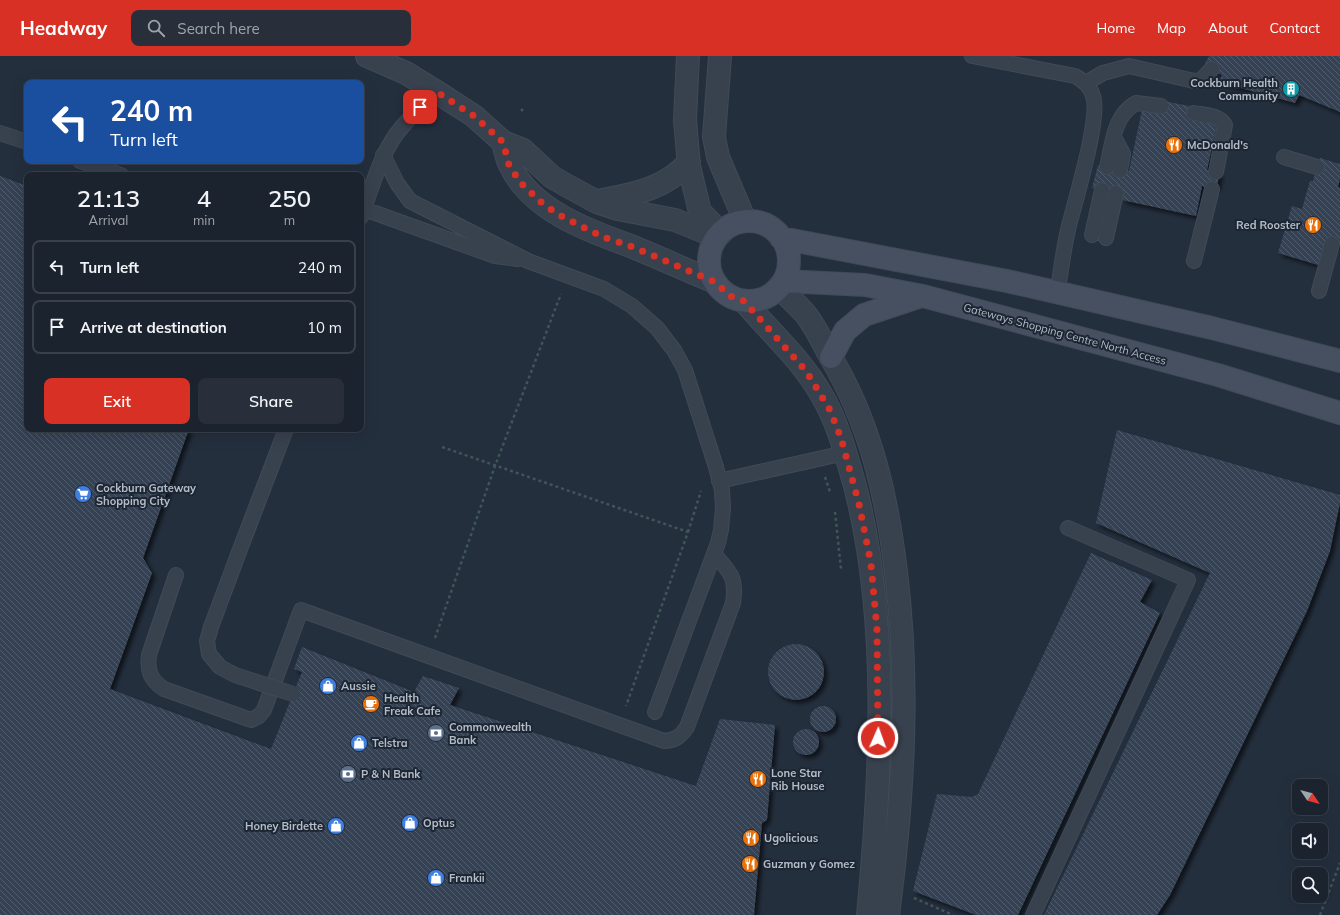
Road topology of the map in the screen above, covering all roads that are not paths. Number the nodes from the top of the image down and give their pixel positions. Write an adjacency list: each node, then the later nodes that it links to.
1 (367, 56): 7 (street)
2 (688, 56): 15 (street)
3 (720, 56): 26 (street)
4 (972, 56): 6 (lane)
5 (1212, 69): 6 (lane)
6 (1086, 83): 36 (lane)
7 (440, 94): 12 (street); 13 (lane)
8 (1161, 106): 18 (lane)
9 (1194, 113): 20 (lane)
10 (0, 133): 11 (lane)
11 (24, 141)
12 (503, 142): 23 (street); 33 (street)
13 (383, 155): 24 (lane); 31 (lane)
14 (1284, 157): 17 (lane)
15 (689, 162): 23 (street); 27 (street)
16 (89, 164): 19 (lane)
17 (1317, 167)
18 (1114, 168)
19 (112, 172)
20 (1216, 172)
21 (1212, 188): 32 (lane)
22 (1109, 192): 28 (lane)
23 (597, 202): 27 (street)
24 (364, 207)
25 (364, 214): 31 (lane)
26 (745, 221): 27 (street); 29 (street)
27 (719, 235): 33 (street)
28 (1099, 237)
29 (781, 238): 34 (street); 36 (street)
30 (1332, 244): 35 (lane)
31 (528, 260): 44 (lane)
32 (1194, 261)
33 (715, 282): 38 (street)
34 (782, 284): 37 (street, Gateways Shopping Centre North Access); 38 (street); 39 (street)
35 (1319, 291)
36 (1057, 294): 40 (street)
37 (923, 296): 39 (street); 41 (street, Gateways Shopping Centre North Access)
38 (744, 301): 43 (street)
39 (831, 356): 51 (street)
40 (1340, 361)
41 (1340, 413)
42 (285, 432): 48 (lane, bridge)
43 (845, 453): 44 (lane); 50 (street)
44 (719, 481): 46 (lane)
45 (1068, 528): 52 (lane)
46 (714, 554): 47 (lane); 49 (lane)
47 (176, 575)
48 (293, 694)
49 (655, 712)
50 (868, 915)
51 (888, 915)
52 (1033, 915)

